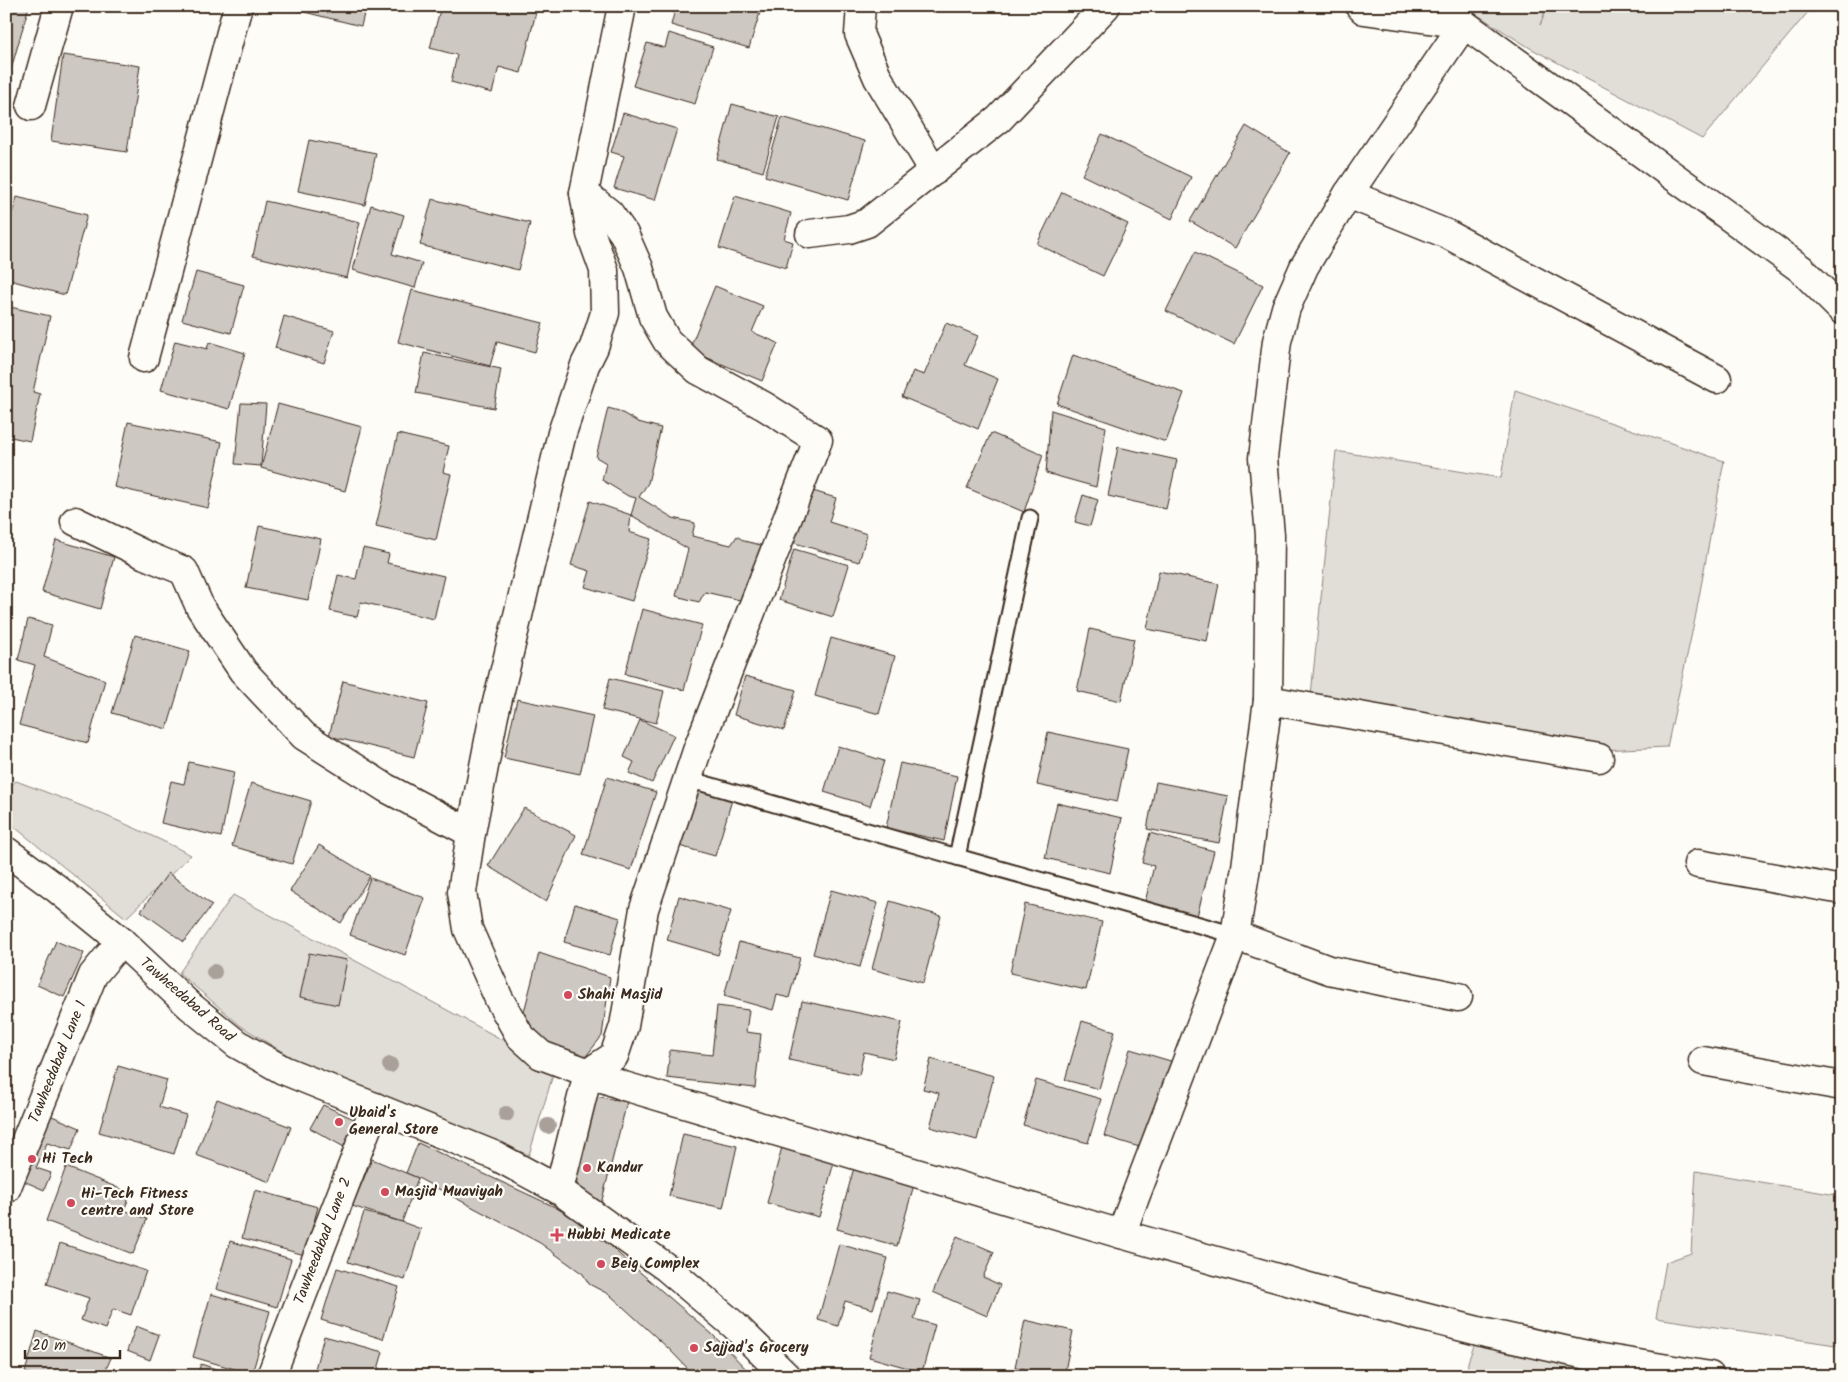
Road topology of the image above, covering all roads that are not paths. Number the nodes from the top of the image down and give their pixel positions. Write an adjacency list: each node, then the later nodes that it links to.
1 (59, 6): 8 (street)
2 (238, 6): 14 (street)
3 (622, 6): 10 (street)
4 (861, 6): 9 (street)
5 (1106, 6): 9 (street)
6 (1360, 6): 7 (street)
7 (1464, 24): 11 (street); 13 (street)
8 (30, 106)
9 (934, 171): 12 (street)
10 (584, 192): 20 (street); 21 (street)
11 (1348, 194): 15 (street); 18 (street)
12 (810, 234)
13 (1842, 310)
14 (144, 358)
15 (1717, 379)
16 (1030, 518): 23 (lane)
17 (75, 521): 21 (street)
18 (1268, 700): 19 (street); 26 (street)
19 (1599, 758)
20 (688, 780): 23 (lane); 30 (street)
21 (470, 833): 30 (street)
22 (6, 851): 27 (street, Tawheedabad Road)
23 (957, 857): 26 (lane)
24 (1698, 864): 25 (street)
25 (1842, 890)
26 (1235, 935): 28 (street); 35 (street)
27 (121, 941): 32 (street, Tawheedabad Road); 33 (street, Tawheedabad Lane 1)
28 (1458, 997)
29 (1703, 1061): 31 (street)
30 (588, 1073): 34 (street); 35 (street)
31 (1842, 1086)
32 (375, 1107): 34 (street, Tawheedabad Road); 36 (street, Tawheedabad Lane 2)
33 (6, 1190)
34 (559, 1190): 37 (street, Tawheedabad Road)
35 (1121, 1234): 38 (street)
36 (271, 1376)
37 (786, 1376)
38 (1710, 1376)

